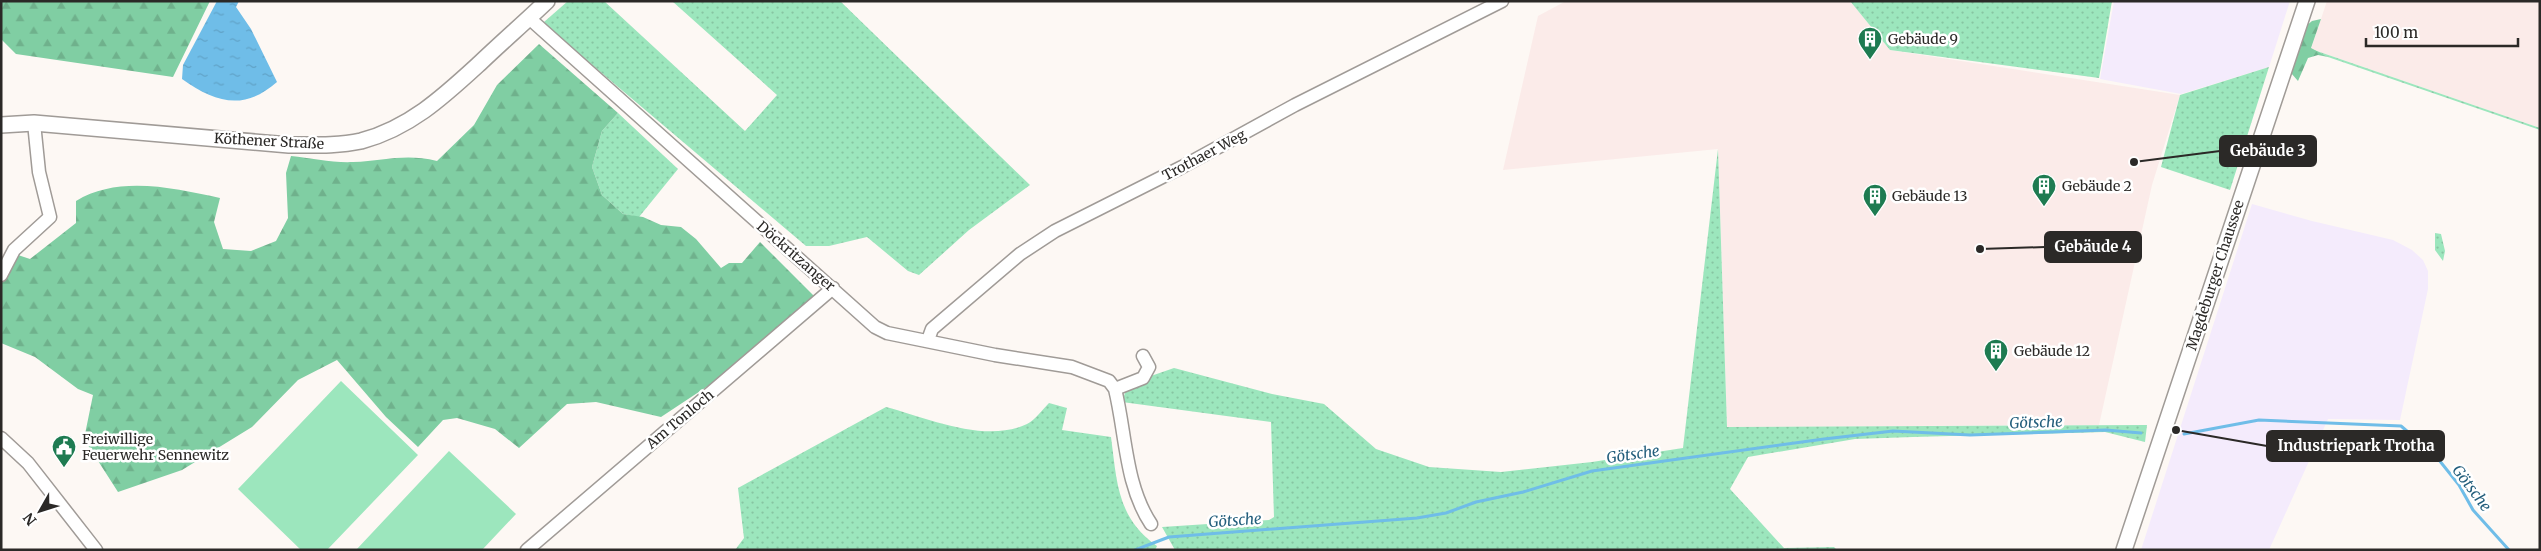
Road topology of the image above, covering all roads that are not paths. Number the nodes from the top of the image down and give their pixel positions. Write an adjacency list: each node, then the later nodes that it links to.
1 (547, 1): 4 (main road, Köthener Straße)
2 (1502, 1): 9 (street, Trothaer Weg)
3 (2307, 1): 16 (main road, Magdeburger Chaussee)
4 (529, 18): 5 (main road, Köthener Straße); 8 (street, Döckritzanger)
5 (34, 123): 6 (main road, Köthener Straße); 7 (street)
6 (1, 125)
7 (1, 275)
8 (833, 288): 9 (street, Döckritzanger); 15 (street, Am Tonloch)
9 (928, 340): 11 (street, Döckritzanger)
10 (1143, 356): 11 (street)
11 (1116, 389): 13 (street)
12 (1, 438): 14 (street)
13 (1151, 524)
14 (96, 550)
15 (527, 550)
16 (2124, 550)

